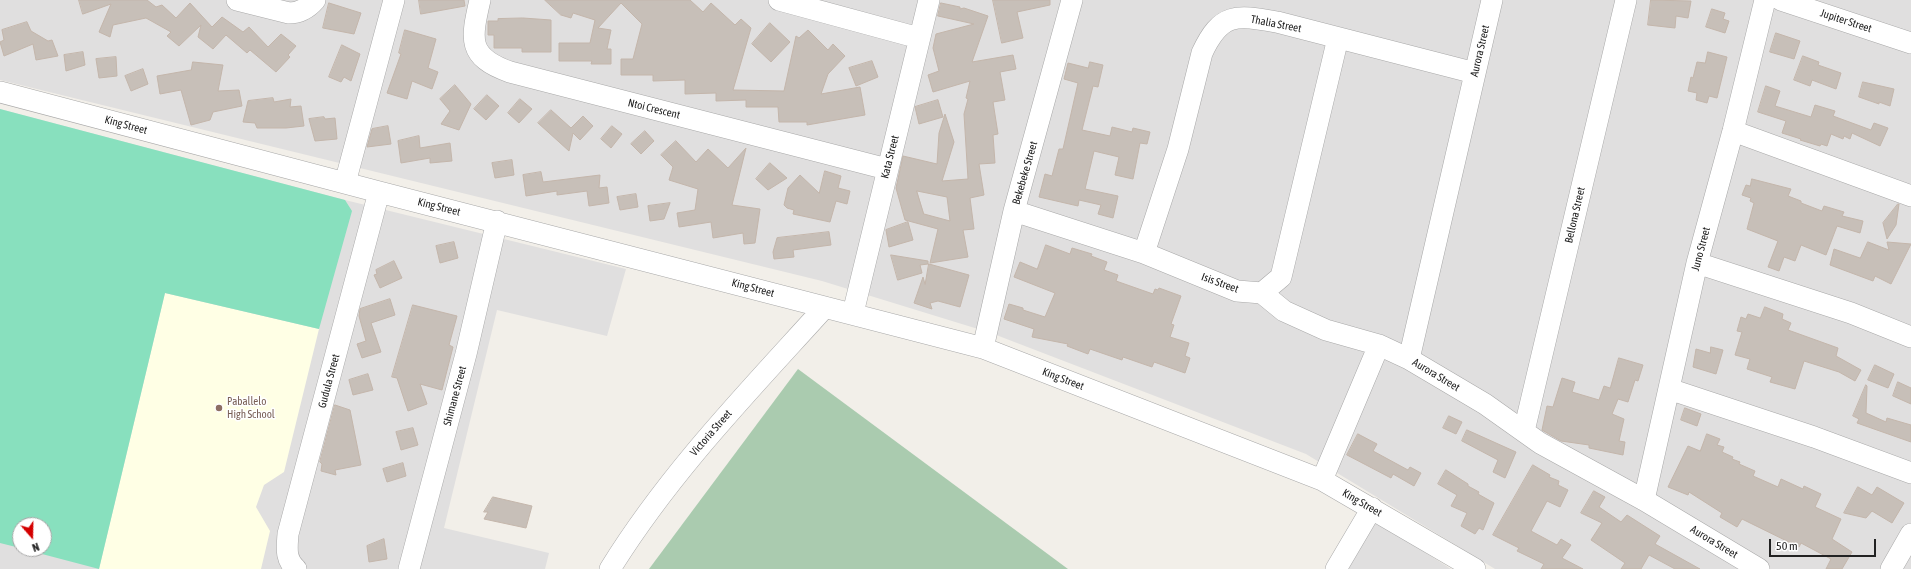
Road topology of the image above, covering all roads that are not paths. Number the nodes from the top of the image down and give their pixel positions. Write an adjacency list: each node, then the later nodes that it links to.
1 (237, 0): 2 (street)
2 (315, 0)
3 (394, 0): 19 (street)
4 (480, 0): 18 (street, Ntoi Crescent)
5 (778, 0): 12 (street)
6 (929, 0): 12 (street, Kata Street)
7 (1072, 0): 22 (street, Bekebeke Street)
8 (1492, 0): 15 (street, Aurora Street)
9 (1626, 0): 34 (street, Bellona Street)
10 (1765, 0): 17 (street, Juno Street)
11 (1781, 0): 14 (street, Jupiter Street)
12 (919, 38): 18 (street, Kata Street)
13 (1338, 38): 15 (street, Thalia Street); 24 (street, Thalia Street); 26 (street)
14 (1911, 43)
15 (1475, 73): 32 (street, Aurora Street)
16 (0, 92): 19 (street, King Street)
17 (1733, 131): 21 (street); 25 (street, Juno Street)
18 (887, 169): 28 (street, Kata Street)
19 (345, 182): 20 (street, King Street)
20 (379, 192): 23 (street, King Street); 40 (street, Gudula Street)
21 (1911, 196)
22 (1014, 211): 24 (street, Isis Street); 31 (street, Bekebeke Street)
23 (497, 222): 27 (street, King Street); 41 (street, Shimane Street)
24 (1144, 253): 26 (street, Isis Street)
25 (1697, 263): 29 (street); 33 (street, Juno Street)
26 (1262, 293): 30 (street)
27 (825, 307): 28 (street, King Street); 42 (street, Victoria Street)
28 (852, 314): 31 (street, King Street)
29 (1911, 337)
30 (1379, 346): 32 (street); 36 (street)
31 (983, 348): 36 (street, King Street)
32 (1409, 359): 34 (street, Aurora Street)
33 (1669, 389): 35 (street); 37 (street, Juno Street)
34 (1524, 431): 37 (street, Aurora Street)
35 (1911, 473)
36 (1322, 480): 38 (street, King Street)
37 (1644, 500): 45 (street, Aurora Street)
38 (1372, 508): 43 (street); 44 (street, King Street)
39 (1911, 534): 46 (street)
40 (296, 569)
41 (409, 569)
42 (610, 569)
43 (1336, 569)
44 (1474, 569)
45 (1759, 569)
46 (1891, 569)

